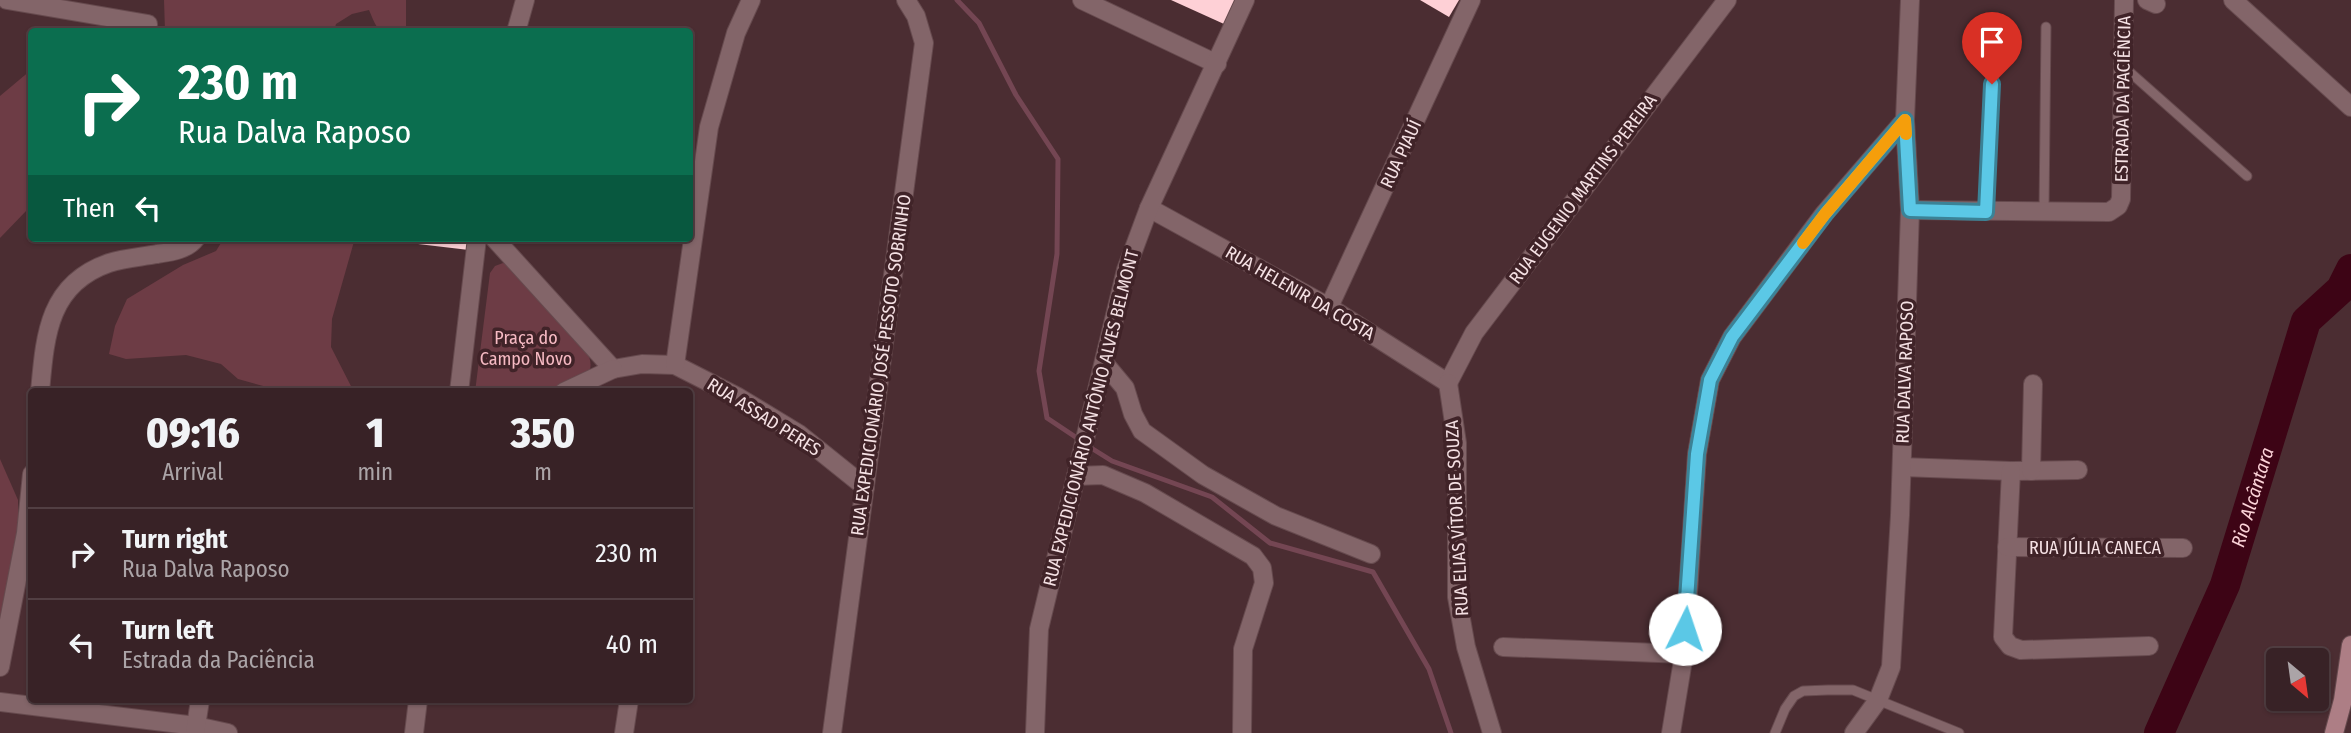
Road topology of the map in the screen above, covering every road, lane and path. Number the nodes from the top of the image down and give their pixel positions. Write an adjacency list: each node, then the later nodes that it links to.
1 (7, 0): 12 (street)
2 (525, 0): 14 (street)
3 (751, 0): 25 (street)
4 (906, 0): 44 (street, RUA EXPEDICIONÁRIO JOSÉ PESSOTO SOBRINHO)
5 (1082, 0): 16 (street)
6 (1245, 0): 16 (street, RUA EXPEDICIONÁRIO ANTÔNIO ALVES BELMONT)
7 (1471, 0): 30 (street, RUA PIAUÍ)
8 (1727, 0): 34 (street, RUA EUGENIO MARTINS PEREIRA)
9 (1910, 0): 19 (street, RUA DALVA RAPOSO)
10 (2124, 0): 17 (street, ESTRADA DA PACIÊNCIA)
11 (2232, 0): 18 (street)
12 (148, 24)
13 (2046, 27): 24 (lane)
14 (517, 28)
15 (1994, 33): 23 (lane)
16 (1217, 64): 21 (street, RUA EXPEDICIONÁRIO ANTÔNIO ALVES BELMONT)
17 (2123, 66): 20 (lane); 24 (street, ESTRADA DA PACIÊNCIA)
18 (2351, 107)
19 (1905, 120): 22 (street, RUA DALVA RAPOSO); 52 (street)
20 (2247, 176)
21 (1149, 208): 30 (street, RUA HELENIR DA COSTA); 31 (street, RUA EXPEDICIONÁRIO ANTÔNIO ALVES BELMONT)
22 (1910, 210): 23 (street, ESTRADA DA PACIÊNCIA); 39 (street, RUA DALVA RAPOSO)
23 (1986, 212): 24 (street, ESTRADA DA PACIÊNCIA)
24 (2044, 212)
25 (693, 239)
26 (193, 242): 36 (street)
27 (477, 242): 37 (street)
28 (498, 242): 33 (street)
29 (693, 242): 32 (street)
30 (1329, 307): 34 (street, RUA HELENIR DA COSTA)
31 (1104, 364): 43 (street, RUA EXPEDICIONÁRIO ANTÔNIO ALVES BELMONT); 48 (street)
32 (675, 365): 33 (street, RUA ASSAD PERES); 44 (street, RUA ASSAD PERES)
33 (613, 369): 38 (street, RUA ASSAD PERES)
34 (1448, 383): 66 (street, RUA ELIAS VÍTOR DE SOUZA)
35 (2034, 384): 42 (street)
36 (40, 388)
37 (459, 388)
38 (573, 388)
39 (1902, 467): 41 (street); 54 (street, RUA DALVA RAPOSO)
40 (2078, 470): 42 (street)
41 (2011, 471): 42 (street); 46 (street, RUA JÚLIA CANECA)
42 (2031, 471)
43 (1077, 472): 64 (street, RUA EXPEDICIONÁRIO ANTÔNIO ALVES BELMONT); 65 (street)
44 (865, 487): 63 (street, RUA EXPEDICIONÁRIO JOSÉ PESSOTO SOBRINHO)
45 (28, 513): 53 (street)
46 (2007, 547): 47 (street, RUA JÚLIA CANECA); 50 (street, RUA JÚLIA CANECA)
47 (2183, 548)
48 (1371, 554)
49 (2351, 645): 71 (street)
50 (2149, 646)
51 (1503, 647): 52 (street)
52 (1684, 654): 67 (street)
53 (0, 667)
54 (1878, 700): 68 (lane); 69 (street, RUA DALVA RAPOSO); 70 (lane)
55 (0, 702): 59 (street)
56 (199, 703): 59 (street)
57 (418, 703): 61 (street)
58 (629, 703): 62 (street)
59 (195, 729): 60 (street)
60 (228, 733)
61 (414, 733)
62 (624, 733)
63 (832, 733)
64 (1035, 733)
65 (1242, 733)
66 (1492, 733)
67 (1671, 733)
68 (1774, 733)
69 (1854, 733)
70 (1959, 733)
71 (2334, 733)

